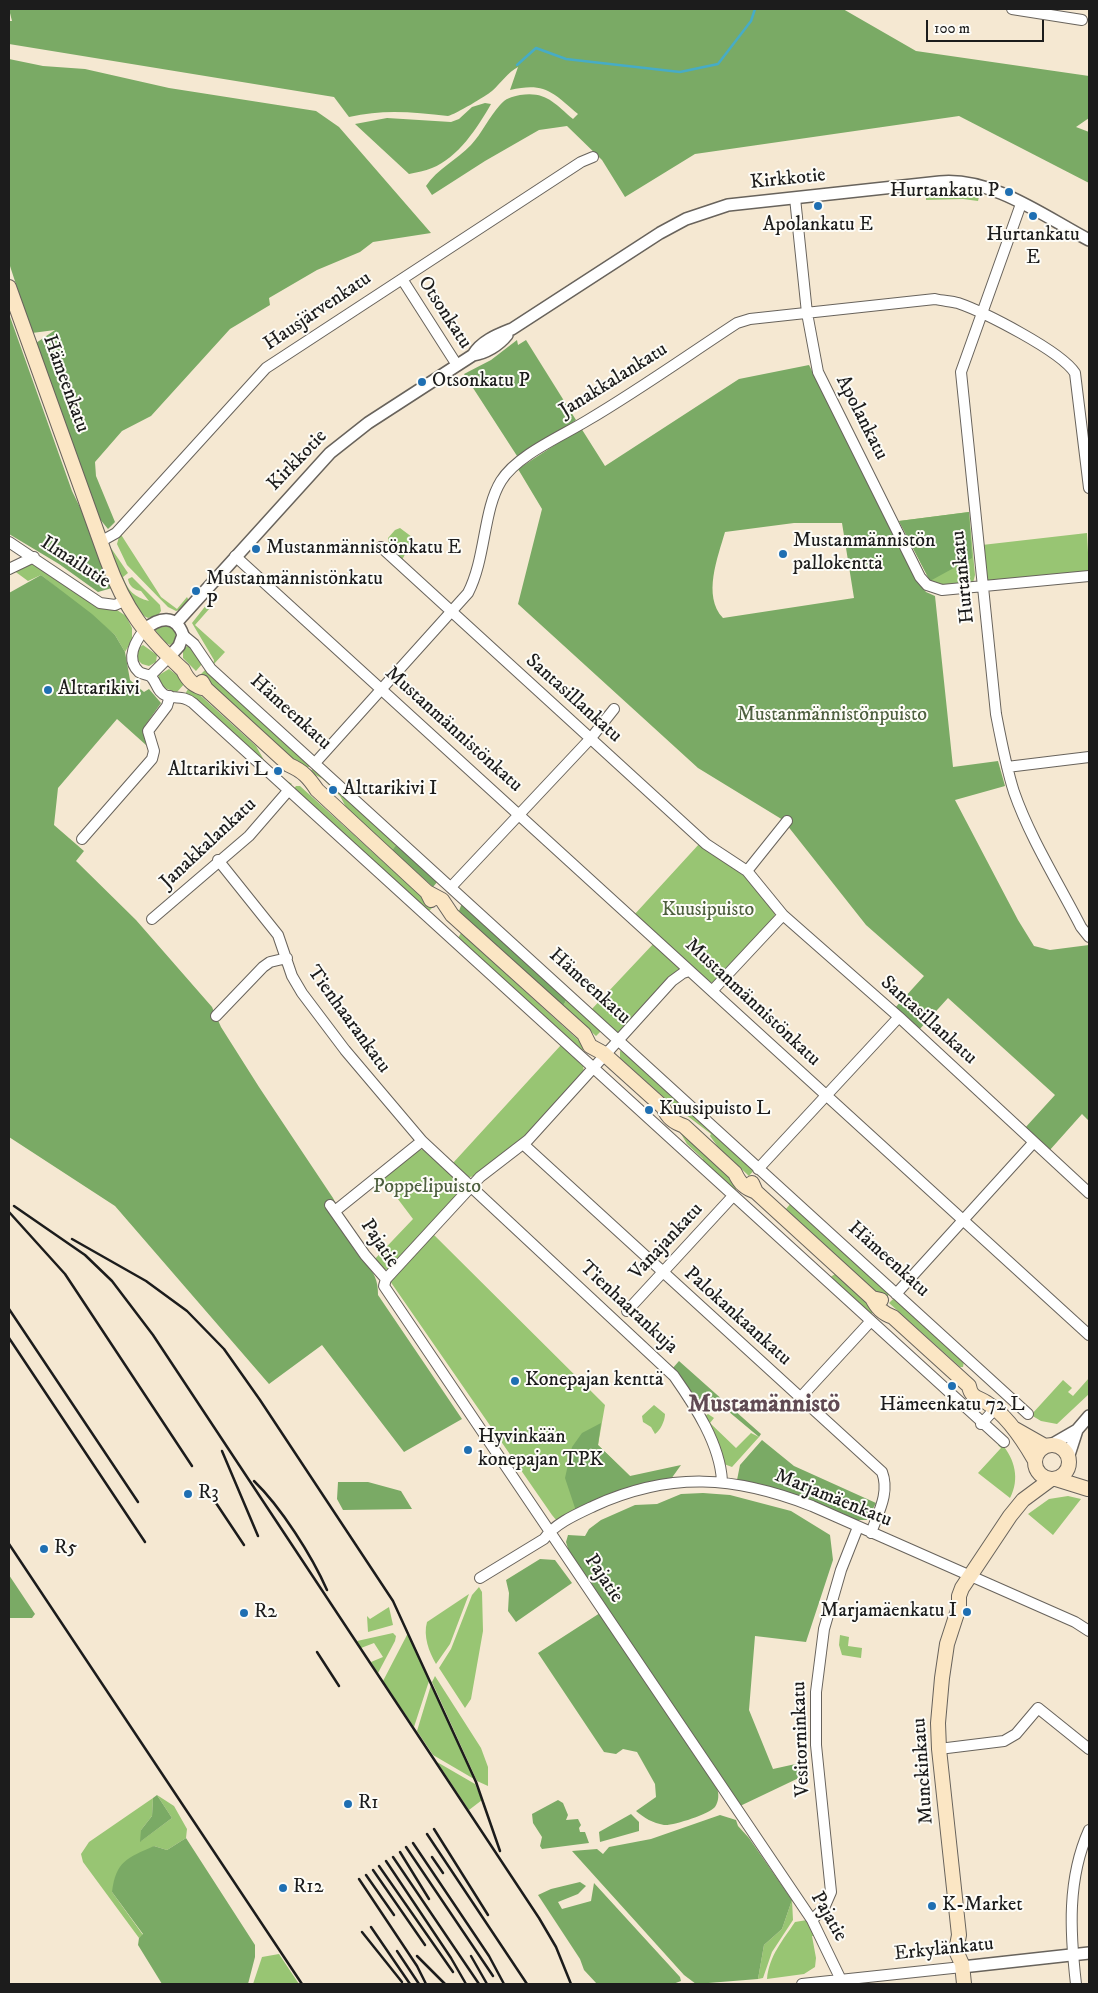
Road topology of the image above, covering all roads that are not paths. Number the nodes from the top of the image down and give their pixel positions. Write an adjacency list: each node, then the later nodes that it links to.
1 (1012, 9): 2 (street)
2 (1045, 11): 3 (street)
3 (1082, 20)
4 (593, 157): 8 (street, Hausjärvenkatu)
5 (795, 198): 6 (street, Kirkkotie); 10 (street, Apolankatu); 12 (street, Kirkkotie)
6 (1021, 204): 7 (street, Kirkkotie); 11 (street, Hurtankatu)
7 (1089, 240)
8 (402, 279): 12 (street, Otsonkatu); 15 (street, Hausjärvenkatu)
9 (9, 287): 15 (main road, Hämeenkatu)
10 (807, 313): 11 (street, Janakkalankatu); 21 (street, Apolankatu); 23 (street, Janakkalankatu)
11 (982, 314): 13 (street, Janakkalankatu); 21 (street, Hurtankatu)
12 (457, 365): 17 (street, Kirkkotie)
13 (1089, 488)
14 (9, 542): 18 (street, Ilmailutie)
15 (100, 542): 22 (main road, Hämeenkatu)
16 (381, 547): 23 (street, Santasillankatu)
17 (236, 556): 24 (street, Kirkkotie); 29 (street, Mustanmännistönkatu)
18 (34, 557): 19 (street); 22 (street, Ilmailutie)
19 (9, 569)
20 (1089, 576): 21 (street, Apolankatu)
21 (982, 587): 35 (street, Hurtankatu)
22 (124, 601): 25 (main road, Hämeenkatu)
23 (454, 612): 29 (street, Janakkalankatu); 32 (street, Santasillankatu)
24 (176, 623): 25 (street); 26 (street, Hämeenkatu)
25 (144, 630): 27 (main road, Hämeenkatu); 28 (street)
26 (183, 635): 27 (street); 34 (street, Hämeenkatu)
27 (169, 657): 28 (street); 52 (main road, Hämeenkatu)
28 (150, 676): 30 (street)
29 (383, 690): 34 (street, Janakkalankatu); 37 (street, Mustanmännistönkatu)
30 (170, 696): 36 (street); 39 (street)
31 (614, 709): 32 (street)
32 (591, 738): 37 (street); 41 (street, Santasillankatu)
33 (1089, 757): 35 (street)
34 (315, 763): 42 (street, Hämeenkatu)
35 (1007, 767): 45 (street, Hurtankatu)
36 (288, 791): 40 (street, Janakkalankatu); 53 (street)
37 (520, 815): 42 (street); 47 (street, Mustanmännistönkatu)
38 (787, 821): 41 (street)
39 (82, 838)
40 (218, 860): 44 (street, Janakkalankatu); 46 (street, Tienhaarankatu)
41 (747, 871): 43 (street, Santasillankatu)
42 (451, 888): 51 (street, Hämeenkatu)
43 (783, 915): 48 (street); 50 (street, Santasillankatu)
44 (152, 920)
45 (1089, 937)
46 (287, 958): 49 (street); 55 (street, Tienhaarankatu)
47 (689, 971): 48 (street, Mustanmännistönkatu); 51 (street)
48 (712, 991): 54 (street, Mustanmännistönkatu)
49 (216, 1016)
50 (899, 1017): 54 (street); 56 (street, Santasillankatu)
51 (619, 1041): 52 (street); 58 (street, Hämeenkatu)
52 (604, 1054): 53 (street); 63 (main road, Hämeenkatu)
53 (593, 1069): 57 (street); 61 (street)
54 (826, 1095): 58 (street); 62 (street, Mustanmännistönkatu)
55 (422, 1141): 59 (street, Tienhaarankatu); 66 (street, Pajatie)
56 (1034, 1142): 60 (street, Santasillankatu); 62 (street)
57 (523, 1144): 59 (street); 65 (street, Palokankaankatu)
58 (758, 1169): 67 (street, Hämeenkatu)
59 (472, 1186): 66 (street); 85 (street, Tienhaarankuja)
60 (1089, 1193)
61 (733, 1196): 64 (street); 65 (street, Vanajankatu)
62 (963, 1221): 67 (street); 70 (street, Mustanmännistönkatu)
63 (796, 1228): 64 (street); 72 (main road, Hämeenkatu)
64 (783, 1242): 69 (street)
65 (662, 1273): 68 (street, Vanajankatu); 73 (street, Palokankaankatu)
66 (386, 1280): 89 (street, Pajatie)
67 (896, 1294): 71 (street, Hämeenkatu)
68 (627, 1311)
69 (870, 1322): 73 (street); 77 (street)
70 (1089, 1335)
71 (973, 1364): 72 (street); 75 (street, Hämeenkatu)
72 (964, 1382): 74 (main road, Hämeenkatu)
73 (800, 1398): 90 (street, Palokankaankatu)
74 (990, 1406): 77 (street); 78 (main road, Hämeenkatu)
75 (1028, 1414)
76 (1089, 1416): 79 (street)
77 (981, 1424): 80 (street)
78 (1015, 1429): 81 (main road, Hämeenkatu); 83 (main road, Hämeenkatu)
79 (1077, 1430): 81 (street); 82 (street)
80 (1004, 1442)
81 (1048, 1445): 82 (main road); 83 (main road)
82 (1069, 1460): 84 (main road); 86 (main road)
83 (1035, 1464): 84 (main road); 87 (main road, Munckinkatu)
84 (1053, 1480): 86 (main road); 87 (main road, Munckinkatu)
85 (722, 1481): 88 (street, Marjamäenkatu); 89 (street, Marjamäenkatu)
86 (1089, 1489)
87 (1023, 1500): 91 (main road, Munckinkatu)
88 (858, 1527): 90 (street, Marjamäenkatu); 97 (street, Vesitorninkatu)
89 (549, 1532): 92 (street, Marjamäenkatu); 97 (street, Pajatie)
90 (871, 1533): 91 (street, Marjamäenkatu)
91 (971, 1577): 93 (street, Marjamäenkatu); 95 (main road, Munckinkatu)
92 (480, 1578)
93 (1089, 1630)
94 (1089, 1748): 95 (street)
95 (939, 1750): 100 (main road, Munckinkatu)
96 (1089, 1830): 99 (street)
97 (812, 1920): 101 (street, Pajatie)
98 (1089, 1953): 99 (street, Erkylänkatu)
99 (1073, 1955): 100 (street, Erkylänkatu); 104 (street)
100 (962, 1965): 101 (street, Erkylänkatu); 103 (main road, Munckinkatu)
101 (842, 1982): 102 (street, Erkylänkatu)
102 (802, 1984)
103 (964, 1984)
104 (1076, 1984)

